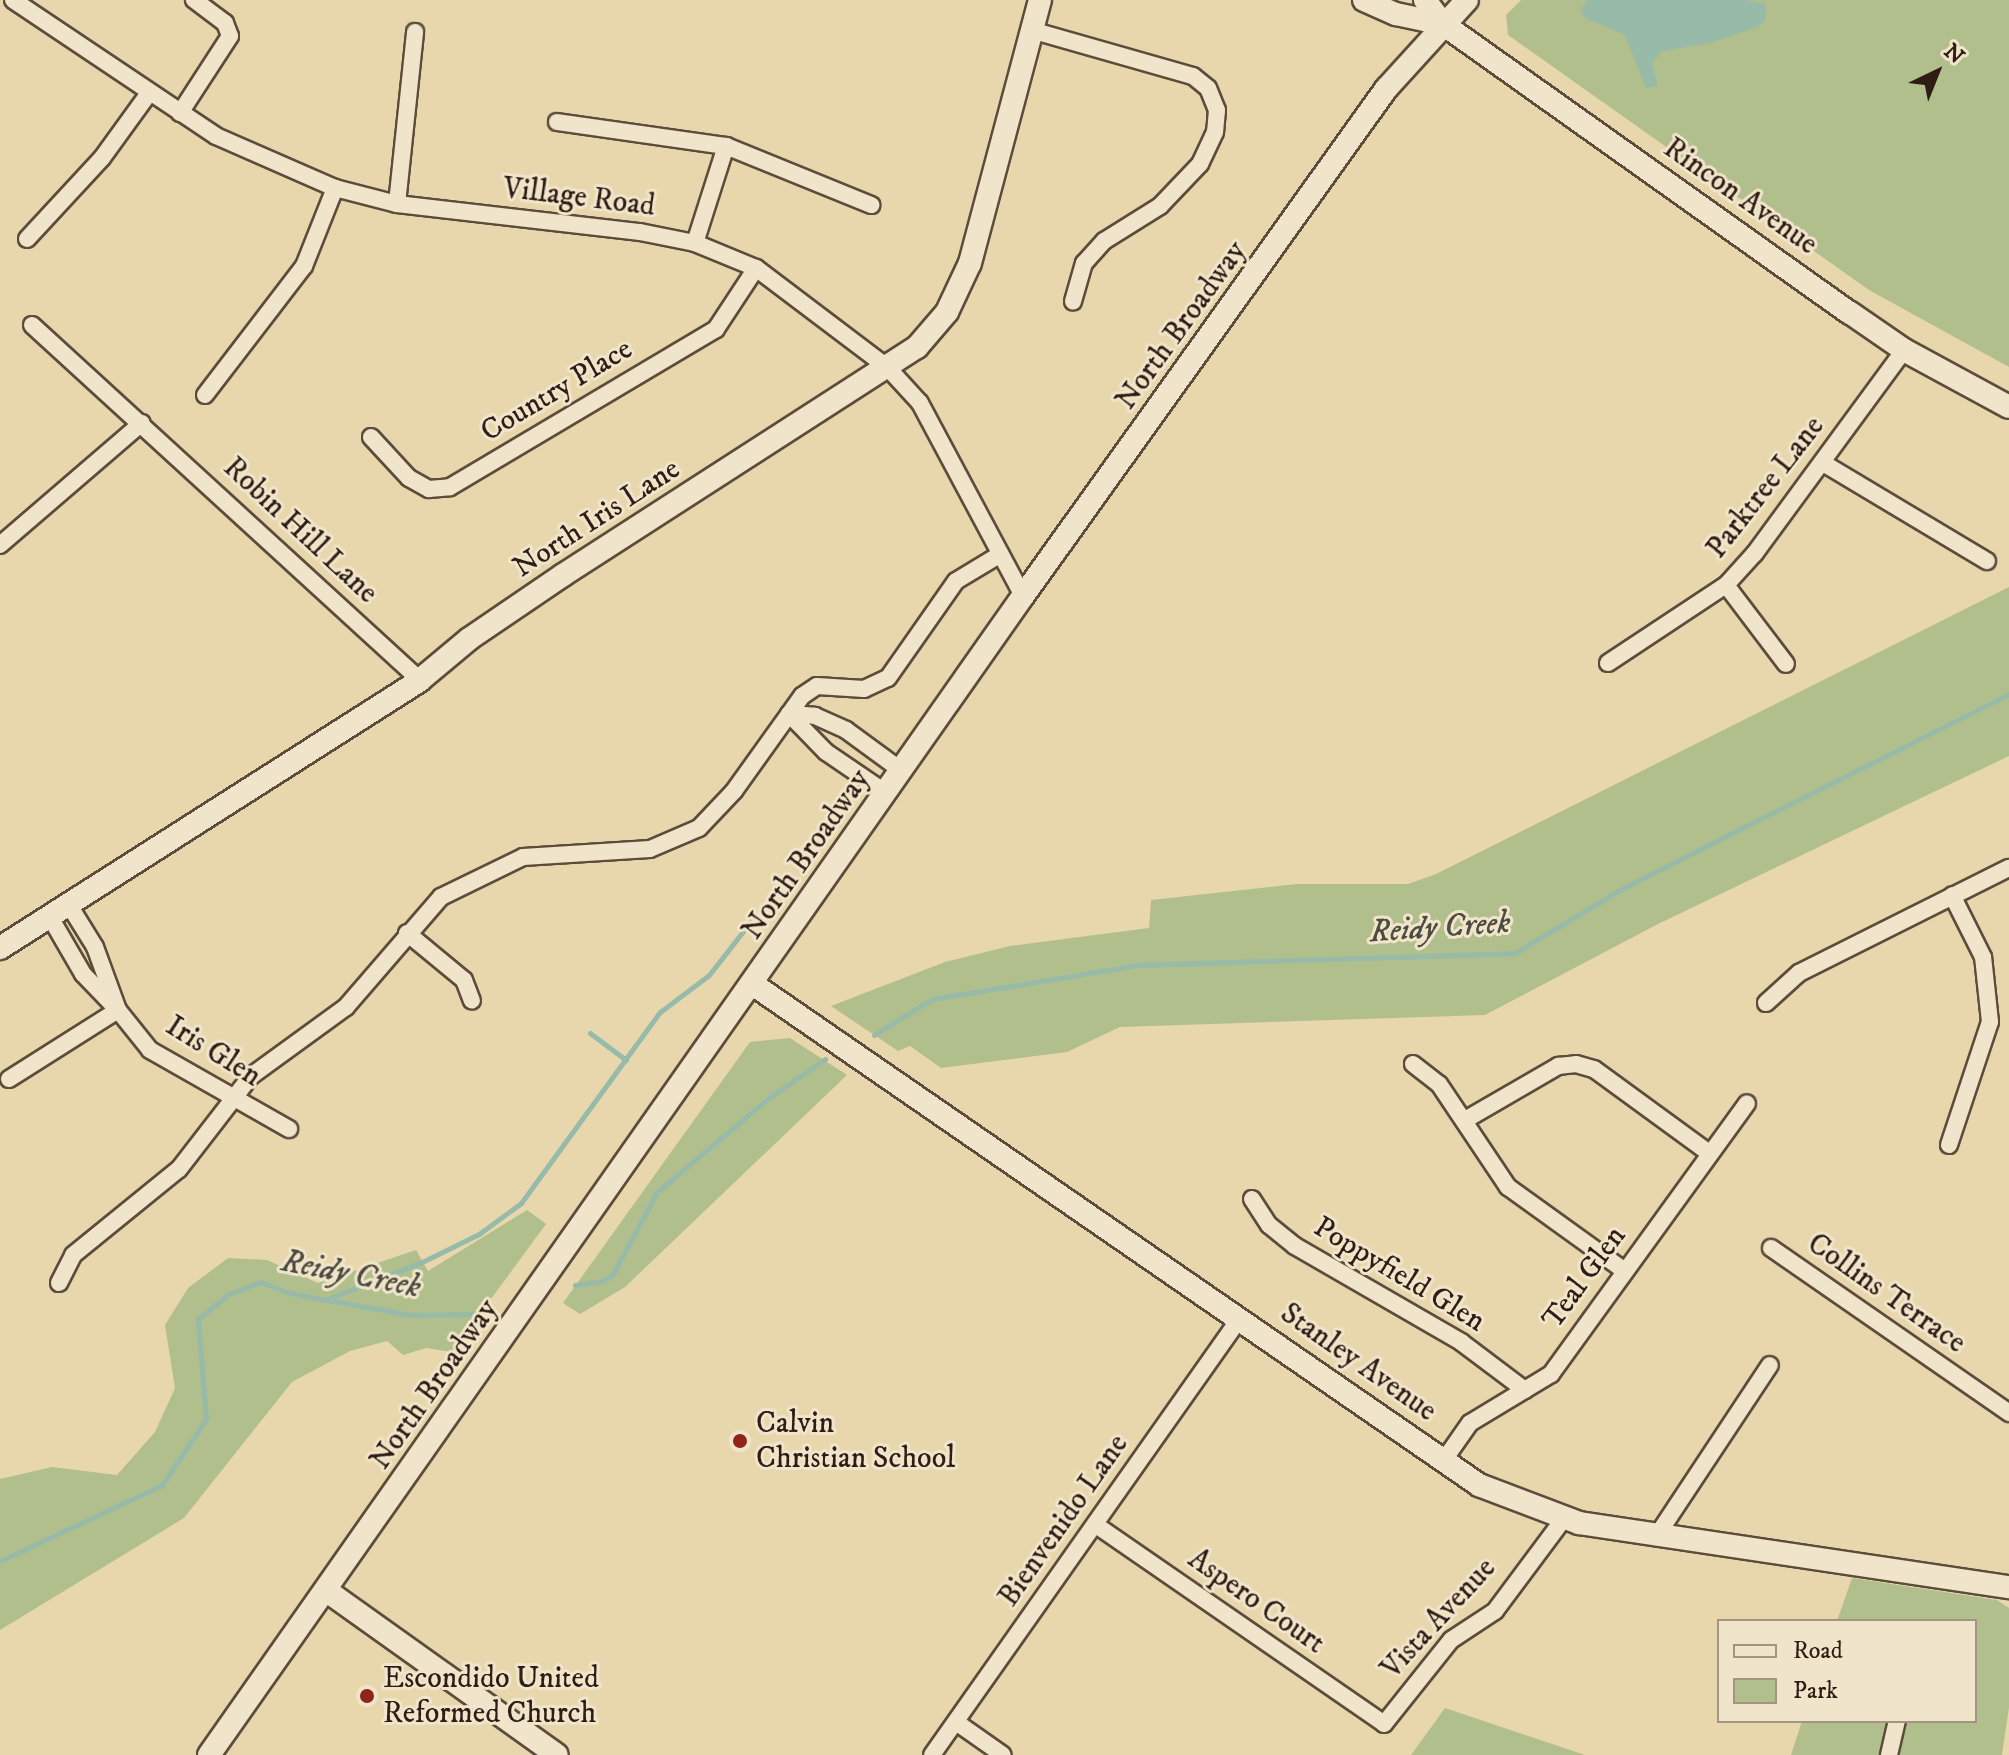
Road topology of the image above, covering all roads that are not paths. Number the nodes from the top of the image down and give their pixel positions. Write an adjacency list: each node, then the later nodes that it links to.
1 (13, 0): 10 (street, Village Road)
2 (194, 0): 11 (street)
3 (1040, 0): 8 (street, North Iris Lane)
4 (1364, 0): 7 (street)
5 (1425, 0): 7 (street)
6 (1467, 0): 7 (street, North Broadway)
7 (1443, 24): 22 (street, Rincon Avenue); 33 (street, North Broadway)
8 (1031, 30): 20 (street); 23 (street, North Iris Lane)
9 (415, 32): 15 (street)
10 (149, 93): 11 (street, Village Road); 17 (street)
11 (180, 113): 14 (street, Village Road)
12 (557, 122): 13 (street)
13 (726, 146): 16 (street); 18 (street)
14 (335, 188): 15 (street, Village Road); 24 (street)
15 (397, 204): 18 (street, Village Road)
16 (871, 205)
17 (27, 239)
18 (695, 243): 19 (street, Village Road)
19 (756, 268): 23 (street, Village Road); 27 (street, Country Place)
20 (1073, 301)
21 (32, 325): 26 (street, Robin Hill Lane)
22 (1904, 350): 25 (street, Rincon Avenue); 28 (street, Parktree Lane)
23 (888, 368): 30 (street, Village Road); 36 (street, North Iris Lane)
24 (205, 395)
25 (2009, 407)
26 (142, 423): 29 (street); 36 (street, Robin Hill Lane)
27 (371, 437)
28 (1823, 463): 31 (street); 32 (street, Parktree Lane)
29 (0, 545)
30 (1001, 554): 33 (street, Village Road); 37 (street)
31 (1987, 561)
32 (1726, 585): 34 (street, Parktree Lane); 35 (street)
33 (1023, 596): 38 (street, North Broadway)
34 (1608, 663)
35 (1786, 664)
36 (420, 680): 42 (street, North Iris Lane)
37 (789, 714): 38 (street); 39 (street); 44 (street)
38 (902, 771): 39 (street, North Broadway)
39 (886, 793): 46 (street, North Broadway)
40 (2009, 868): 41 (street)
41 (1952, 895): 48 (street); 56 (street)
42 (69, 905): 43 (street, North Iris Lane); 49 (street, Iris Glen)
43 (50, 917): 45 (street, North Iris Lane); 49 (street, Iris Glen)
44 (407, 933): 47 (street); 52 (street)
45 (0, 948)
46 (754, 985): 62 (street, Stanley Avenue); 71 (street, North Broadway)
47 (472, 1001)
48 (1766, 1003)
49 (118, 1010): 51 (street); 52 (street, Iris Glen)
50 (1413, 1064): 54 (street)
51 (9, 1079)
52 (232, 1101): 55 (street, Iris Glen); 61 (street)
53 (1747, 1103): 57 (street, Teal Glen)
54 (1465, 1120): 57 (street); 60 (street)
55 (289, 1129)
56 (1949, 1145)
57 (1709, 1153): 60 (street, Teal Glen)
58 (1252, 1199): 64 (street, Poppyfield Glen)
59 (1771, 1248): 65 (street, Collins Terrace)
60 (1625, 1271): 64 (street, Teal Glen)
61 (59, 1283)
62 (1240, 1318): 66 (street, Stanley Avenue); 68 (street, Bienvenido Lane)
63 (1770, 1365): 69 (street)
64 (1525, 1390): 66 (street, Teal Glen)
65 (2009, 1413)
66 (1444, 1460): 67 (street, Stanley Avenue)
67 (1565, 1517): 69 (street, Stanley Avenue); 74 (street, Vista Avenue)
68 (1096, 1525): 72 (street, Bienvenido Lane); 74 (street, Aspero Court)
69 (1656, 1537): 70 (street, Stanley Avenue)
70 (2009, 1587)
71 (327, 1591): 75 (street, North Broadway); 76 (street)
72 (956, 1722): 77 (street, Bienvenido Lane); 78 (street)
73 (1897, 1723): 79 (street)
74 (1384, 1724)
75 (209, 1755)
76 (557, 1755)
77 (932, 1755)
78 (1003, 1755)
79 (1889, 1755)

